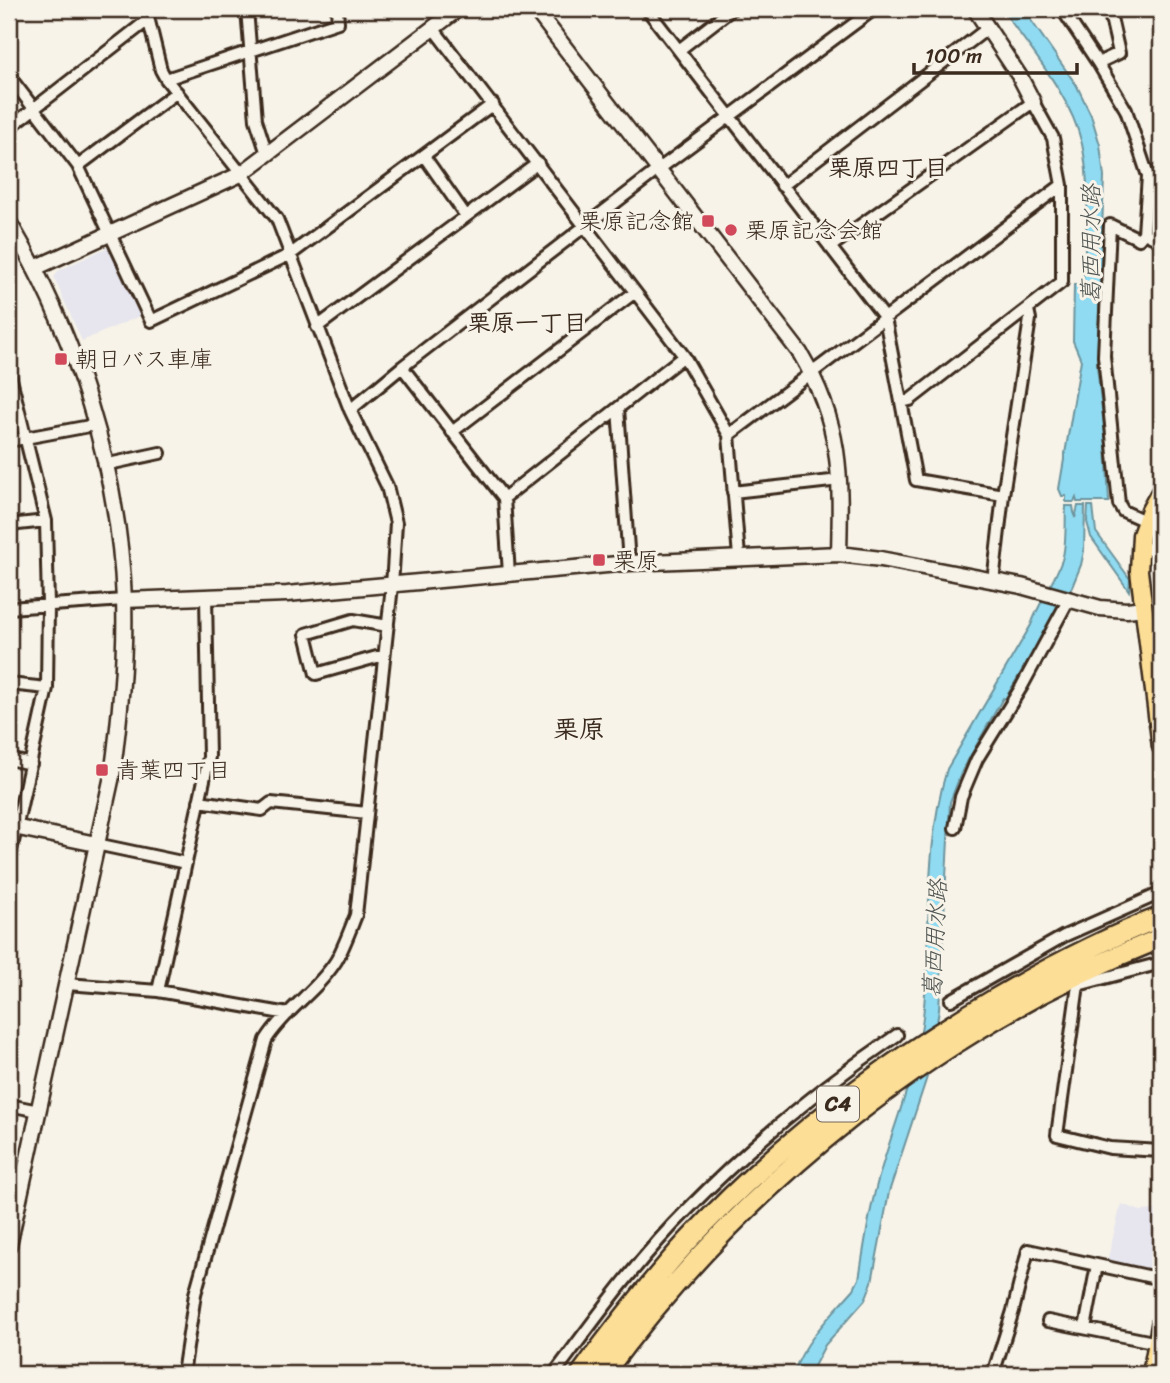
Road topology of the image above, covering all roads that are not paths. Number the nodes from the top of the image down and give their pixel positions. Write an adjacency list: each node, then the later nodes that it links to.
1 (247, 9): 14 (street)
2 (337, 9): 14 (street)
3 (458, 9): 13 (street)
4 (535, 9): 29 (street)
5 (647, 9): 15 (street)
6 (732, 9): 15 (street)
7 (975, 9): 12 (street)
8 (1062, 9): 16 (street)
9 (1109, 9): 16 (street)
10 (870, 10): 23 (street)
11 (147, 14): 18 (street); 22 (street)
12 (988, 27): 20 (street); 32 (street)
13 (433, 28): 21 (street); 25 (street)
14 (249, 50): 18 (street); 25 (street)
15 (679, 50): 23 (street)
16 (1098, 63): 36 (street)
17 (9, 76): 22 (street)
18 (166, 79): 19 (street)
19 (177, 92): 28 (street); 30 (street)
20 (1033, 102): 31 (street); 39 (street)
21 (493, 104): 26 (street); 27 (street)
22 (33, 108): 24 (street); 28 (street)
23 (730, 115): 29 (street); 32 (street)
24 (9, 128)
25 (267, 154): 30 (street)
26 (424, 156): 33 (street); 40 (street)
27 (538, 163): 33 (street); 35 (street)
28 (78, 166): 37 (street)
29 (659, 169): 35 (street); 49 (street)
30 (241, 174): 37 (street); 40 (street)
31 (1062, 185): 43 (street); 44 (street)
32 (782, 186): 39 (street)
33 (467, 216): 45 (street)
34 (9, 222): 41 (street)
35 (585, 226): 42 (street); 47 (street)
36 (1144, 233): 38 (street); 66 (street)
37 (111, 234): 40 (street); 41 (street)
38 (1161, 241)
39 (830, 247): 44 (street)
40 (291, 254): 45 (street)
41 (35, 268): 53 (street)
42 (635, 292): 46 (street); 54 (street)
43 (1028, 310): 50 (street); 63 (street)
44 (885, 318): 49 (street); 50 (street)
45 (317, 327): 52 (street)
46 (684, 356): 51 (street); 55 (street)
47 (402, 367): 52 (street); 54 (street)
48 (9, 371): 56 (street)
49 (811, 372): 55 (street); 60 (street)
50 (902, 402): 63 (street)
51 (618, 408): 64 (street); 72 (street)
52 (350, 410): 75 (street)
53 (95, 425): 56 (street); 59 (street)
54 (452, 432): 64 (street)
55 (729, 435): 62 (street)
56 (26, 439): 57 (street); 65 (street)
57 (9, 441)
58 (160, 453): 59 (street)
59 (104, 465): 78 (street)
60 (840, 480): 62 (street); 70 (street)
61 (1161, 491): 66 (main road)
62 (733, 492): 71 (street)
63 (1003, 495): 74 (street)
64 (504, 498): 73 (street)
65 (46, 521): 67 (street); 79 (street)
66 (1145, 521): 68 (main road)
67 (9, 525)
68 (1140, 546): 69 (street); 81 (main road)
69 (1161, 552)
70 (839, 554): 71 (street); 74 (street)
71 (739, 557): 72 (street)
72 (629, 563): 73 (street)
73 (509, 574): 75 (street)
74 (993, 582): 77 (street)
75 (392, 586): 76 (street); 82 (street)
76 (206, 597): 78 (street); 89 (street)
77 (1068, 599): 81 (street); 92 (street)
78 (124, 600): 79 (street); 93 (street)
79 (48, 605): 80 (street); 85 (street)
80 (9, 608)
81 (1143, 608): 86 (main road)
82 (388, 626): 83 (street); 83 (street)
83 (384, 656): 90 (street)
84 (9, 684): 85 (street)
85 (47, 688): 88 (street)
86 (1161, 747)
87 (9, 759): 88 (street)
88 (31, 764): 91 (street)
89 (199, 801): 90 (street); 95 (street)
90 (367, 813): 103 (street)
91 (13, 827): 93 (street); 94 (street)
92 (955, 828)
93 (96, 844): 95 (street); 100 (street)
94 (9, 860)
95 (186, 863): 101 (street)
96 (1161, 893): 102 (street)
97 (1161, 917): 117 (highway, C4)
98 (1161, 938): 118 (highway, C4)
99 (1161, 963): 107 (street)
100 (67, 984): 101 (street); 106 (street)
101 (158, 991): 103 (street)
102 (951, 1000)
103 (288, 1014): 115 (street)
104 (897, 1035): 116 (street)
105 (9, 1105): 106 (street)
106 (39, 1111): 108 (street)
107 (1161, 1151)
108 (9, 1245)
109 (1097, 1265): 110 (street); 113 (street); 119 (street)
110 (1161, 1279)
111 (1161, 1320): 114 (main road)
112 (1048, 1321): 113 (street)
113 (1085, 1328): 114 (street)
114 (1158, 1343): 120 (main road)
115 (183, 1374)
116 (554, 1374)
117 (581, 1374)
118 (603, 1374)
119 (993, 1374)
120 (1152, 1374)

